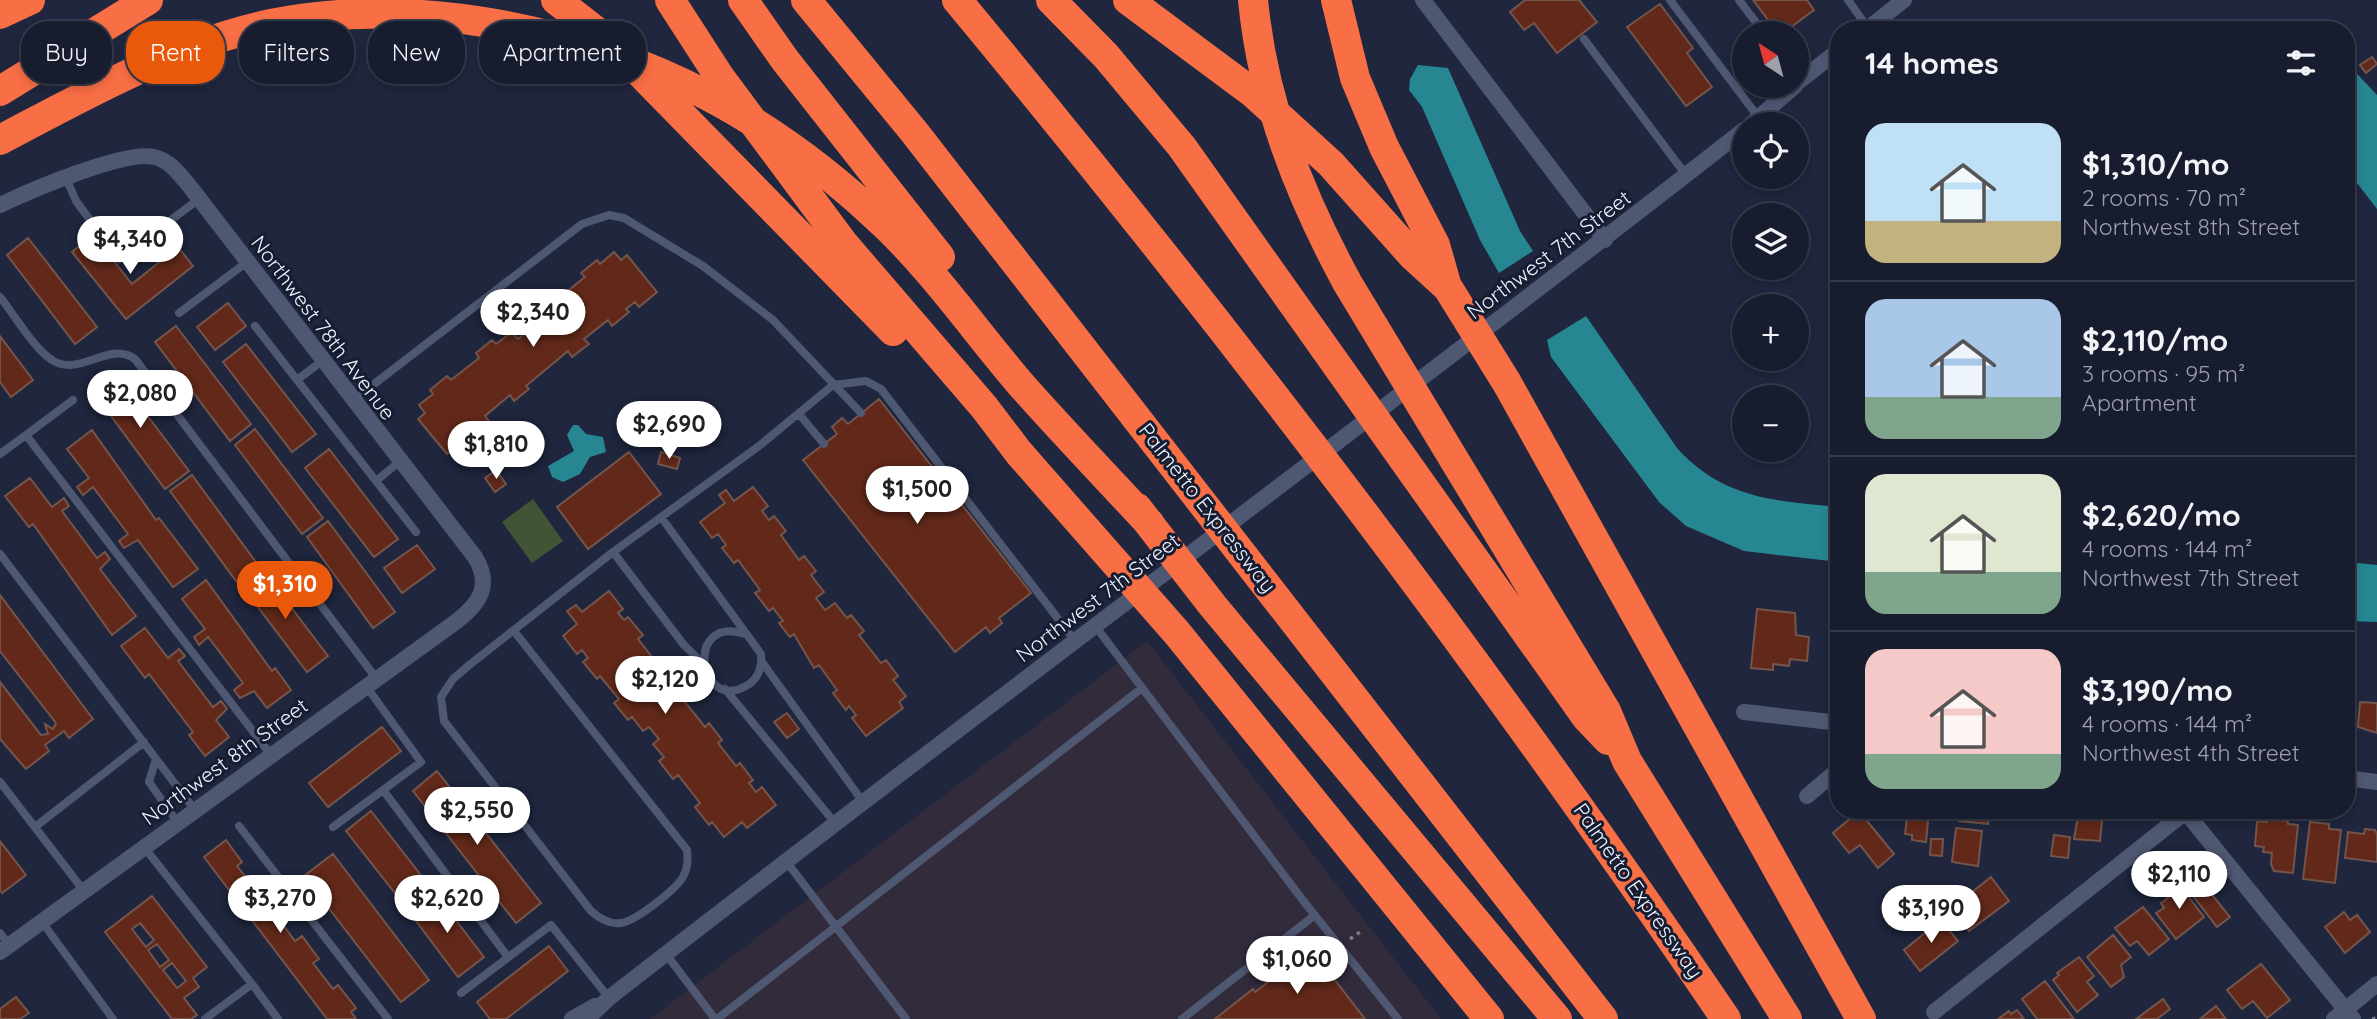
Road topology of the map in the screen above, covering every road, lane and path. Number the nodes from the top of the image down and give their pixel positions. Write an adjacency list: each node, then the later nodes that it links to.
1 (30, 0): 18 (highway)
2 (148, 0): 25 (highway)
3 (556, 0): 51 (highway)
4 (670, 0): 51 (highway)
5 (743, 0): 56 (highway)
6 (806, 0): 29 (highway, Palmetto Expressway)
7 (833, 0): 29 (highway)
8 (957, 0): 122 (highway, Palmetto Expressway)
9 (1051, 0): 75 (highway)
10 (1128, 0): 38 (highway)
11 (1253, 0): 75 (highway)
12 (1423, 0): 36 (street)
13 (1670, 0): 27 (lane)
14 (1739, 0): 19 (lane)
15 (1848, 0): 20 (lane)
16 (1904, 0): 21 (street)
17 (1339, 7): 38 (highway)
18 (0, 14)
19 (1755, 21)
20 (1862, 21)
21 (1877, 21)
22 (1584, 39): 32 (lane)
23 (1830, 57): 24 (street)
24 (1810, 73)
25 (0, 91)
26 (1780, 98): 28 (street)
27 (1749, 112)
28 (1765, 112)
29 (915, 133): 121 (highway, Palmetto Expressway)
30 (1732, 139): 32 (street, Northwest 7th Street)
31 (0, 140): 56 (highway)
32 (1686, 175): 36 (street, Northwest 7th Street)
33 (66, 178): 34 (street, Northwest 78th Avenue); 34 (lane); 35 (street)
34 (199, 200): 37 (street, Northwest 78th Avenue)
35 (0, 205)
36 (1605, 240): 61 (street, Northwest 7th Street)
37 (247, 262): 40 (lane); 42 (street, Northwest 78th Avenue)
38 (1450, 291): 124 (highway)
39 (0, 297): 67 (lane)
40 (179, 313)
41 (255, 326): 43 (lane)
42 (322, 361): 43 (lane); 46 (street, Northwest 78th Avenue)
43 (297, 380): 54 (lane)
44 (833, 385): 46 (lane); 47 (lane); 48 (lane); 64 (lane)
45 (73, 400): 49 (lane)
46 (352, 401): 53 (street, Northwest 78th Avenue)
47 (861, 413)
48 (799, 414): 50 (lane); 55 (lane)
49 (26, 435): 52 (lane); 73 (lane)
50 (824, 444)
51 (1019, 453): 119 (highway)
52 (0, 454)
53 (399, 463): 54 (lane); 60 (street, Northwest 78th Avenue)
54 (376, 481): 57 (lane)
55 (661, 517): 58 (lane); 63 (lane)
56 (1150, 524): 120 (highway)
57 (416, 532)
58 (613, 552): 62 (lane); 66 (lane)
59 (0, 554): 72 (lane)
60 (475, 606): 67 (street, Northwest 8th Street)
61 (1096, 626): 64 (street, Northwest 7th Street); 68 (lane)
62 (514, 631): 62 (lane)
63 (746, 634): 65 (lane); 66 (lane)
64 (1076, 642): 82 (street, Northwest 7th Street)
65 (762, 662): 69 (lane); 82 (lane)
66 (703, 664): 69 (lane)
67 (371, 682): 73 (street, Northwest 8th Street); 80 (lane)
68 (1142, 688): 94 (lane); 96 (lane)
69 (725, 689): 87 (lane)
70 (1744, 712): 71 (street)
71 (1830, 722)
72 (144, 742): 74 (lane); 89 (lane)
73 (271, 755): 83 (street, Northwest 8th Street)
74 (156, 759): 83 (lane); 86 (lane)
75 (1627, 761): 123 (highway)
76 (1830, 777): 81 (street)
77 (2355, 779): 79 (street)
78 (0, 782): 89 (lane)
79 (2377, 782)
80 (383, 790): 90 (lane); 101 (lane)
81 (1807, 796)
82 (863, 802): 87 (street, Northwest 7th Street)
83 (195, 810): 86 (street, Northwest 8th Street)
84 (2176, 819): 106 (street)
85 (2192, 819): 107 (street)
86 (178, 822): 91 (street, Northwest 8th Street)
87 (835, 823): 92 (street, Northwest 7th Street)
88 (239, 826): 112 (lane)
89 (35, 827): 93 (lane)
90 (333, 827)
91 (144, 847): 93 (street, Northwest 8th Street); 102 (lane)
92 (786, 861): 96 (lane); 100 (street, Northwest 7th Street)
93 (84, 891): 95 (street, Northwest 8th Street)
94 (1315, 915): 117 (lane); 118 (lane)
95 (42, 922): 99 (street, Northwest 8th Street); 109 (lane)
96 (835, 926): 115 (lane); 116 (lane)
97 (1360, 932): 98 (path)
98 (1349, 940)
99 (3, 944)
100 (666, 954): 105 (street, Northwest 7th Street); 115 (lane)
101 (508, 957): 104 (lane); 105 (lane)
102 (252, 984): 110 (lane); 111 (lane)
103 (2377, 984): 107 (street)
104 (461, 993)
105 (609, 998): 113 (street, Northwest 7th Street); 114 (street, Northwest 7th Street)
106 (1934, 1012)
107 (2344, 1016)
108 (2377, 1018): 125 (path)
109 (113, 1019)
110 (205, 1019)
111 (278, 1019)
112 (388, 1019)
113 (572, 1019)
114 (587, 1019)
115 (716, 1019)
116 (906, 1019)
117 (1182, 1019)
118 (1398, 1019)
119 (1489, 1019)
120 (1557, 1019)
121 (1604, 1019)
122 (1726, 1019)
123 (1787, 1019)
124 (1861, 1019)
125 (2372, 1019)

